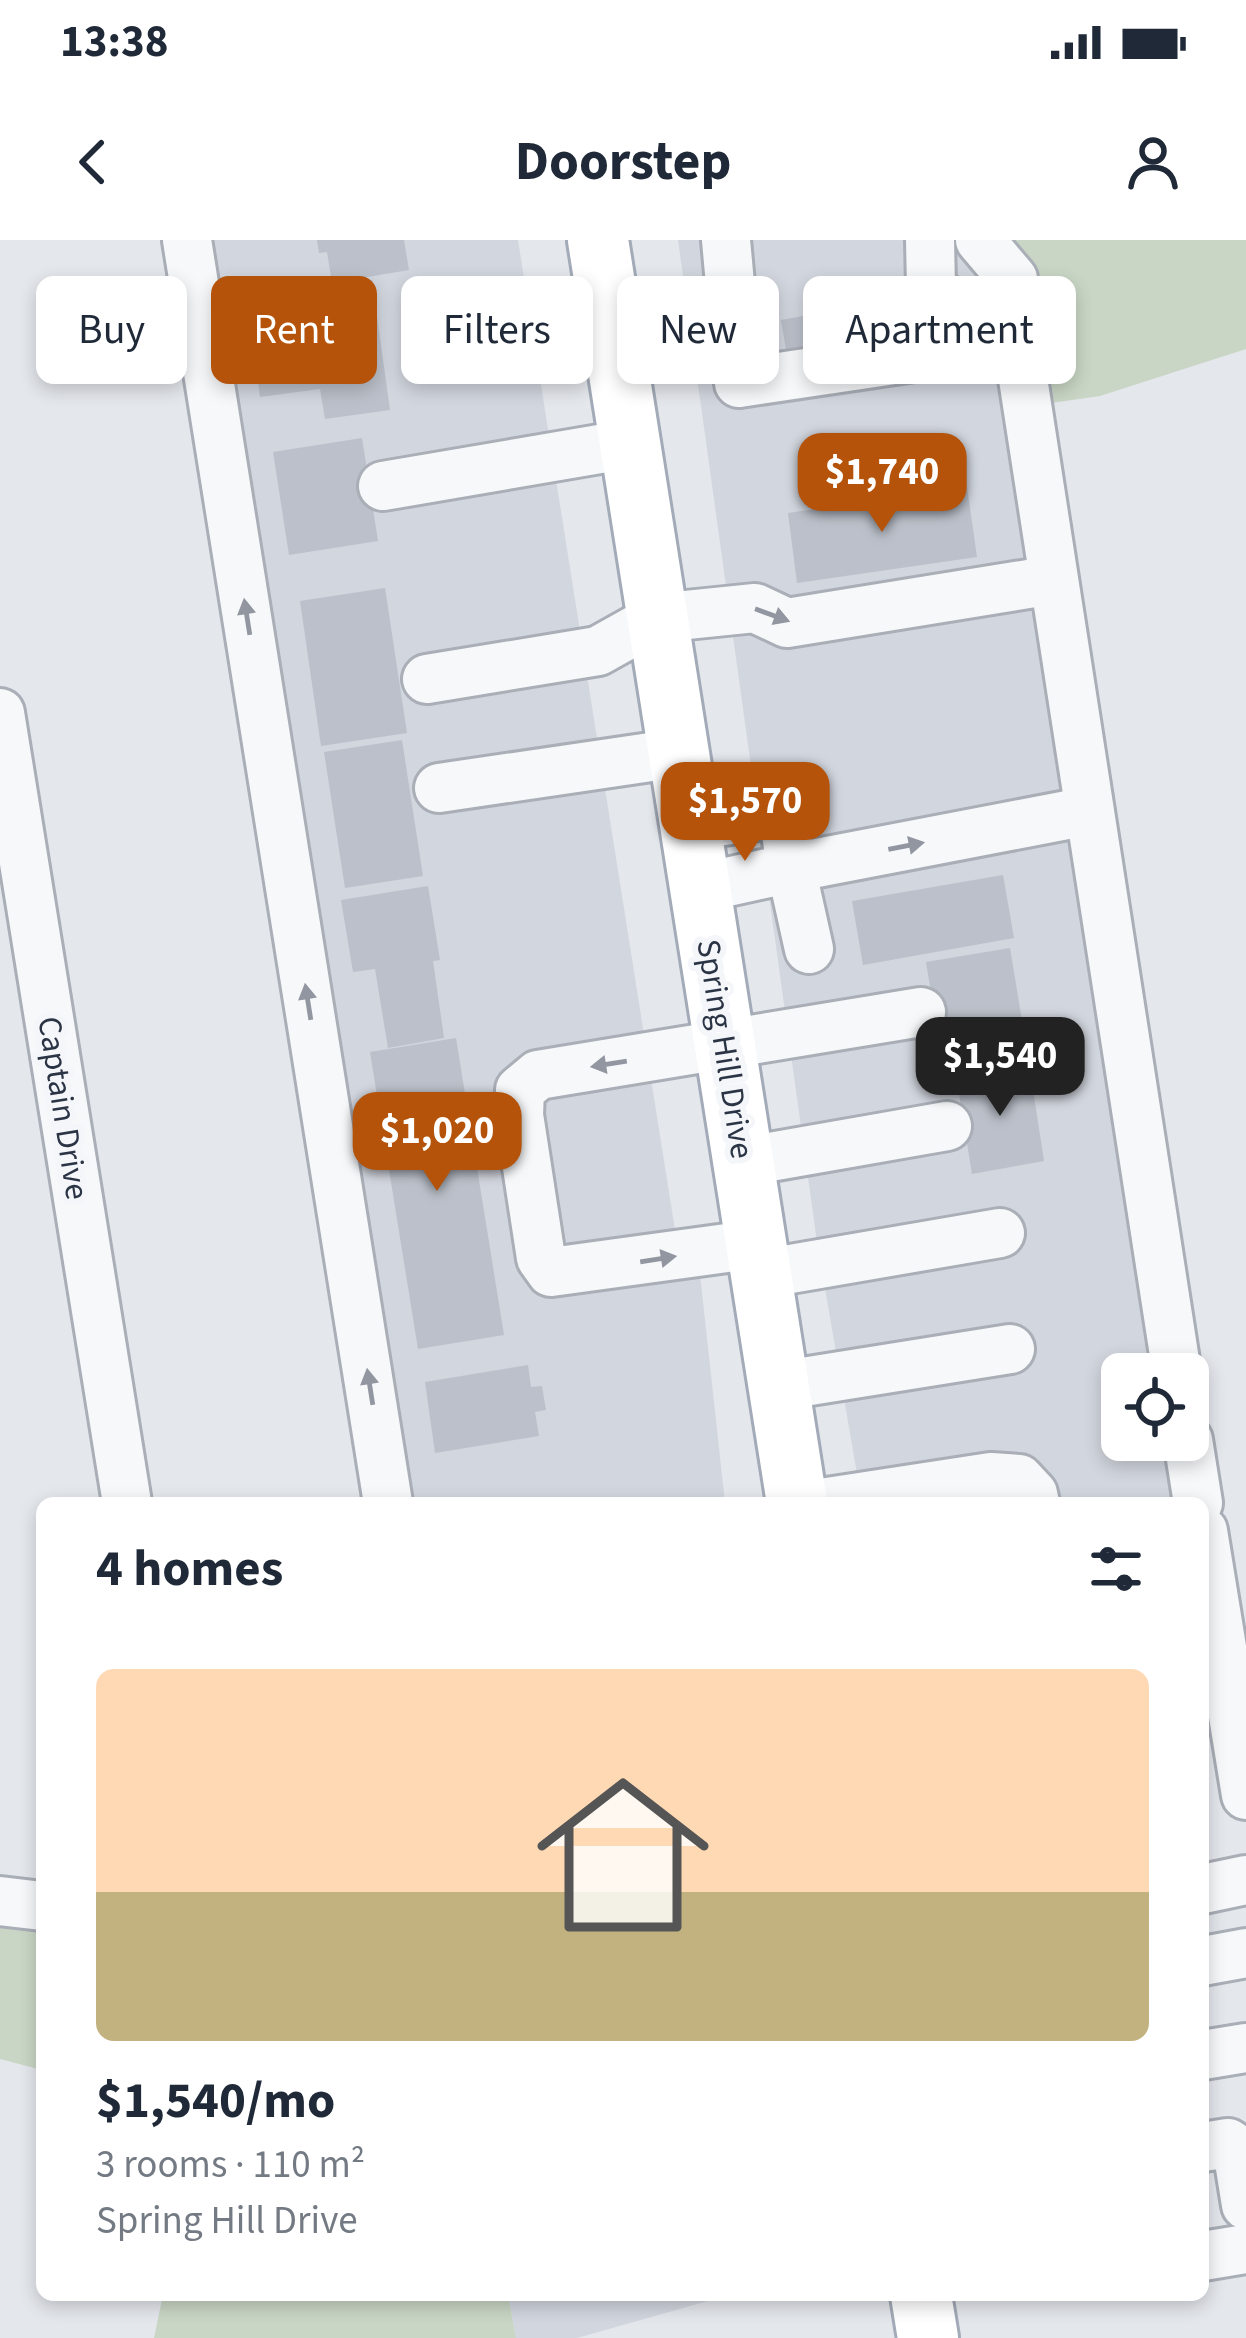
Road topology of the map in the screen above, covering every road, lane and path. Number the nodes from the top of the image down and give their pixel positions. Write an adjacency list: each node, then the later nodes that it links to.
1 (187, 240): 31 (street, one-way to 1)
2 (726, 240): 5 (street)
3 (980, 240): 8 (street)
4 (612, 243): 6 (main road, Spring Hill Drive)
5 (930, 264)
6 (629, 444): 7 (street); 9 (main road, Spring Hill Drive)
7 (383, 486)
8 (1053, 580): 9 (street, one-way to 8); 14 (street)
9 (657, 619): 10 (street); 12 (main road, Spring Hill Drive)
10 (427, 679)
11 (0, 713): 18 (street, Captain Drive)
12 (678, 753): 13 (street); 15 (main road, Spring Hill Drive)
13 (440, 788)
14 (1088, 812): 16 (street, one-way to 14); 27 (street)
15 (690, 826): 16 (street); 17 (main road, Spring Hill Drive)
16 (791, 868): 17 (street); 19 (street)
17 (700, 888): 21 (main road, Spring Hill Drive)
18 (18, 938): 30 (street, Captain Drive)
19 (809, 950)
20 (920, 1012): 21 (street)
21 (725, 1047): 23 (main road, Spring Hill Drive); 25 (street, one-way to 25)
22 (947, 1126): 23 (street)
23 (742, 1162): 25 (main road, Spring Hill Drive)
24 (1000, 1233): 25 (street)
25 (758, 1259): 28 (main road, Spring Hill Drive)
26 (1010, 1349): 28 (street)
27 (1174, 1353)
28 (778, 1386): 32 (main road, Spring Hill Drive)
29 (1191, 1461): 35 (street)
30 (126, 1497)
31 (387, 1497)
32 (795, 1497)
33 (860, 1497): 34 (street)
34 (1034, 1497)
35 (1197, 1497)
36 (1209, 1604): 37 (street)
37 (1217, 1702): 38 (street)
38 (1246, 1795)
39 (1246, 1880): 40 (street)
40 (1209, 1888)
41 (0, 1901): 42 (street)
42 (36, 1905)
43 (1246, 1953): 44 (street)
44 (1209, 1960)
45 (1246, 2048): 46 (street)
46 (1209, 2054)
47 (1209, 2145): 48 (street)
48 (1246, 2205)
49 (1246, 2249): 50 (street)
50 (1209, 2255)

